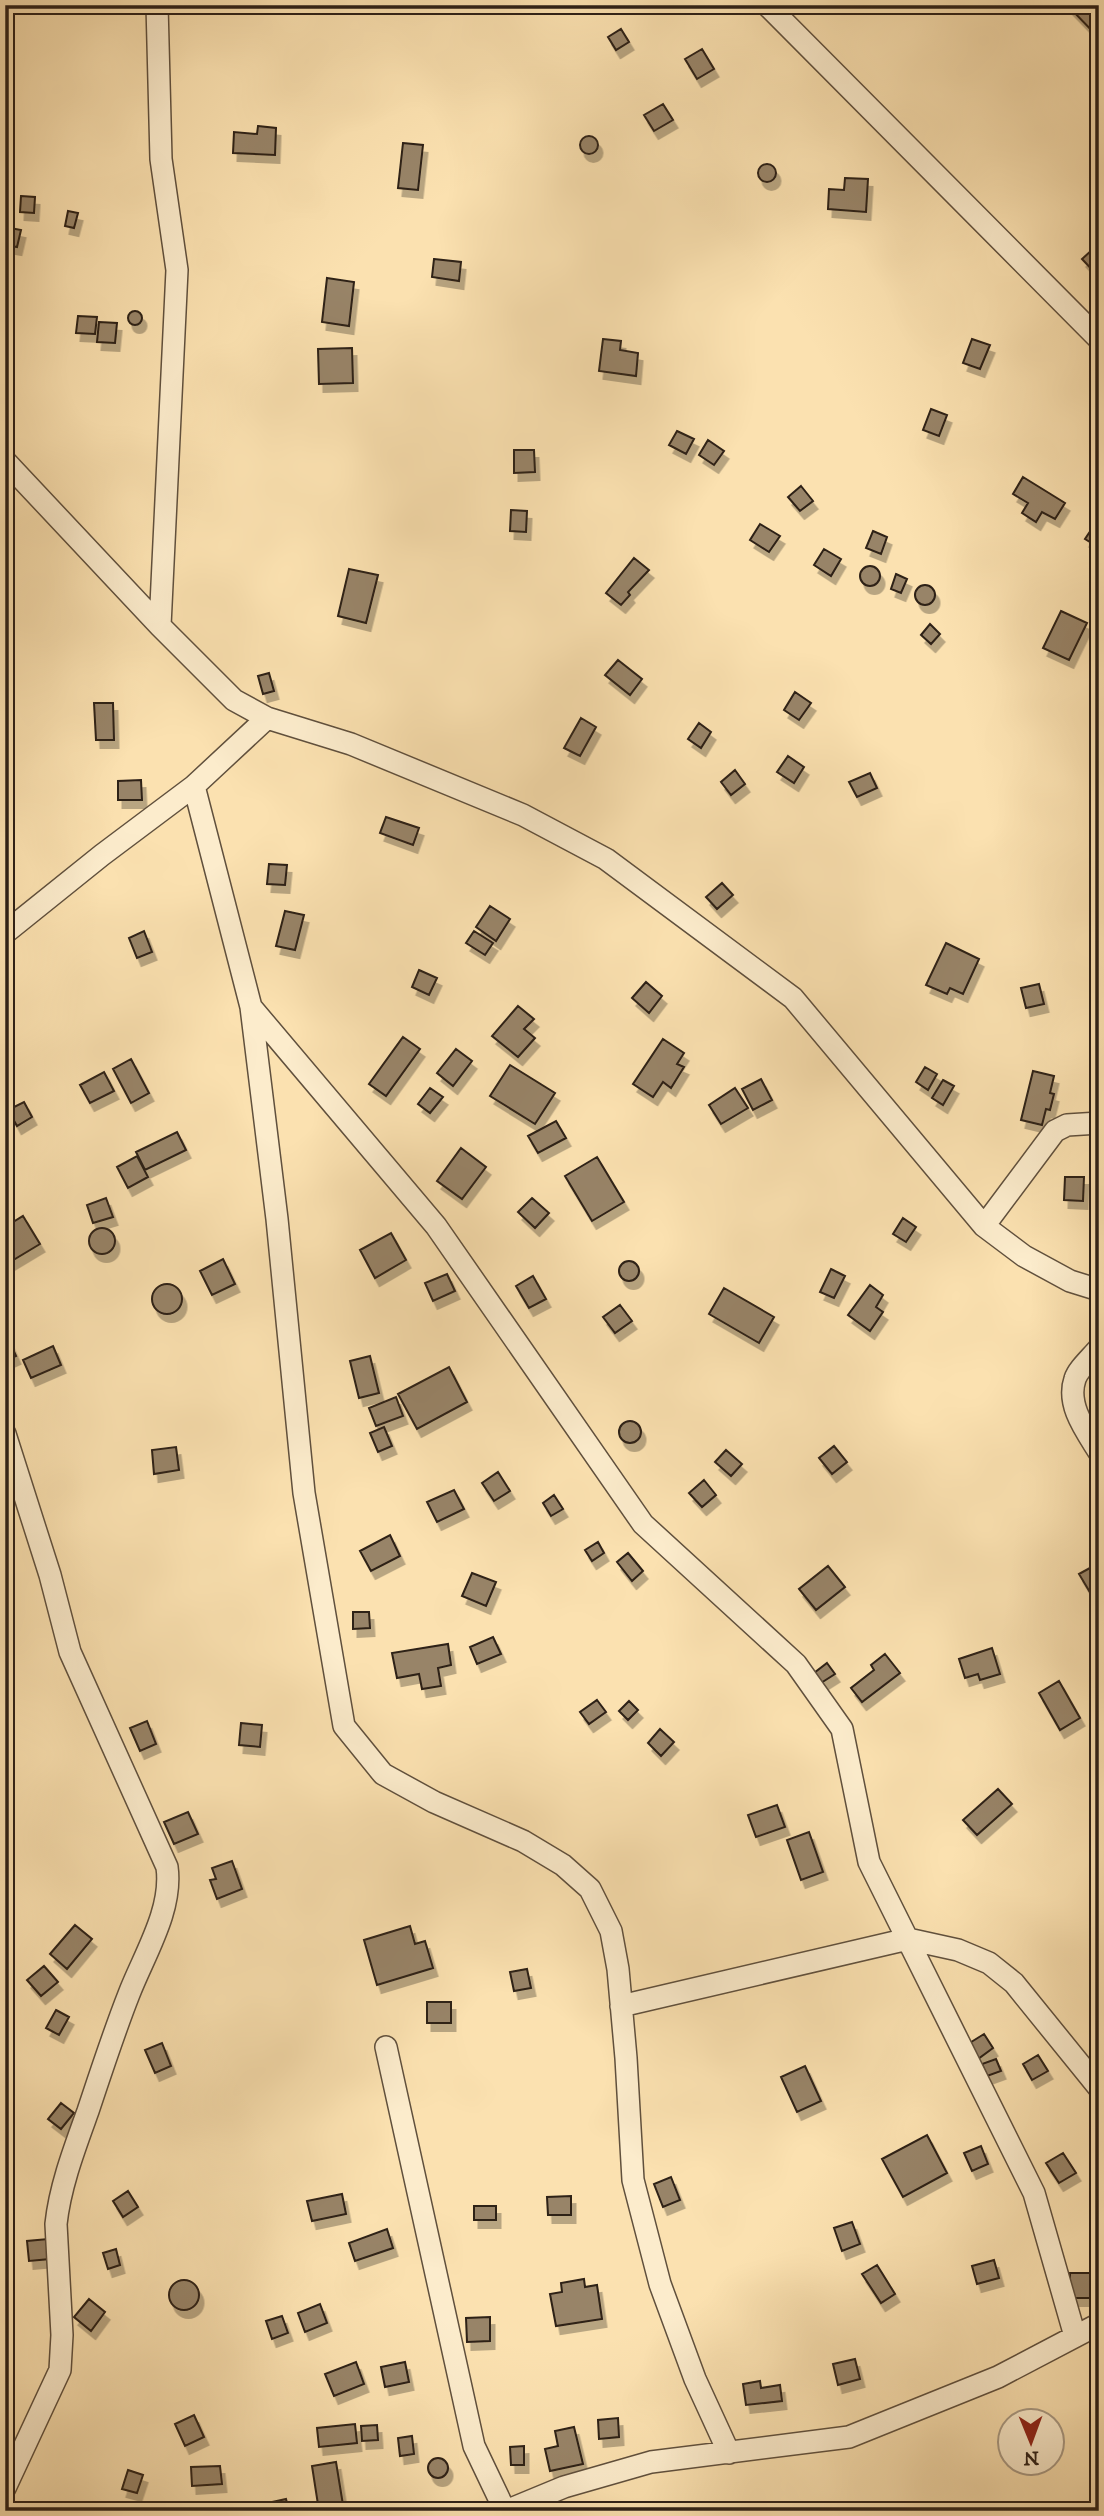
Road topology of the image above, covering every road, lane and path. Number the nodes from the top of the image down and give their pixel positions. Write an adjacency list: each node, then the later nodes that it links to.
1 (157, 5): 5 (street)
2 (767, 5): 3 (street)
3 (1099, 339)
4 (5, 461): 5 (street)
5 (160, 626): 6 (street)
6 (267, 718): 7 (street); 11 (street)
7 (194, 786): 8 (street); 9 (street)
8 (5, 933)
9 (251, 1007): 16 (street); 17 (street)
10 (1099, 1123): 11 (street)
11 (984, 1226): 12 (street)
12 (1099, 1290)
13 (1099, 1348): 15 (street)
14 (5, 1434): 23 (street)
15 (1099, 1452)
16 (908, 1939): 17 (street); 19 (street); 21 (street)
17 (621, 2006): 22 (street)
18 (386, 2047): 24 (street)
19 (1099, 2088)
20 (1099, 2324): 21 (street)
21 (1075, 2336): 22 (street)
22 (729, 2453): 24 (street)
23 (5, 2488)
24 (505, 2511)

